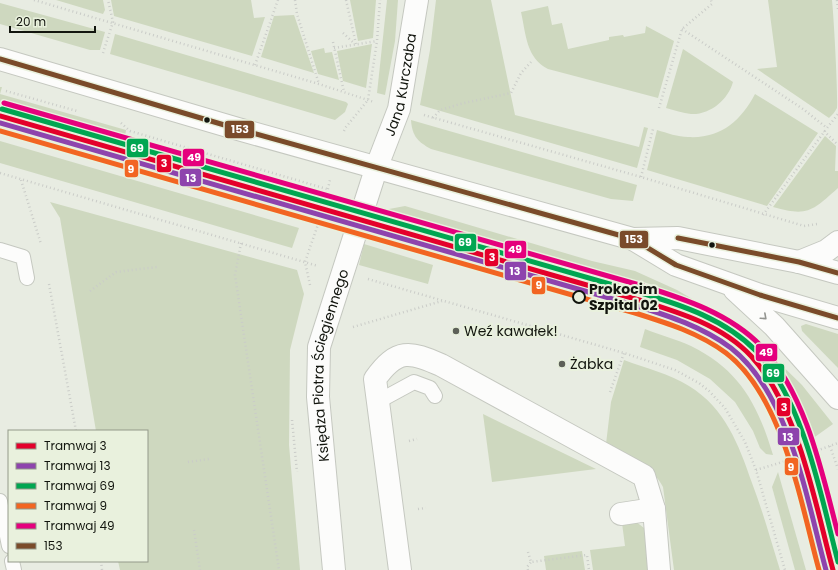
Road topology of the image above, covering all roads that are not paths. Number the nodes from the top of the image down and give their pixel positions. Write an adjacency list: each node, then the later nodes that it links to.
1 (417, 0): 3 (street, Jana Kurczaba)
2 (0, 59): 3 (street)
3 (377, 166): 4 (street); 20 (street, Księdza Piotra Ściegiennego)
4 (633, 240): 7 (street); 10 (street)
5 (838, 242): 7 (street)
6 (0, 250): 9 (lane)
7 (799, 262): 8 (street)
8 (838, 273)
9 (27, 278)
10 (725, 281): 11 (street); 13 (street, one-way to 13)
11 (838, 318)
12 (435, 396): 14 (lane)
13 (838, 398)
14 (379, 401): 16 (street); 21 (street)
15 (0, 501): 18 (lane)
16 (654, 509): 17 (street); 22 (street)
17 (621, 514)
18 (2, 517): 19 (lane)
19 (8, 542)
20 (334, 570)
21 (400, 570)
22 (659, 570)

